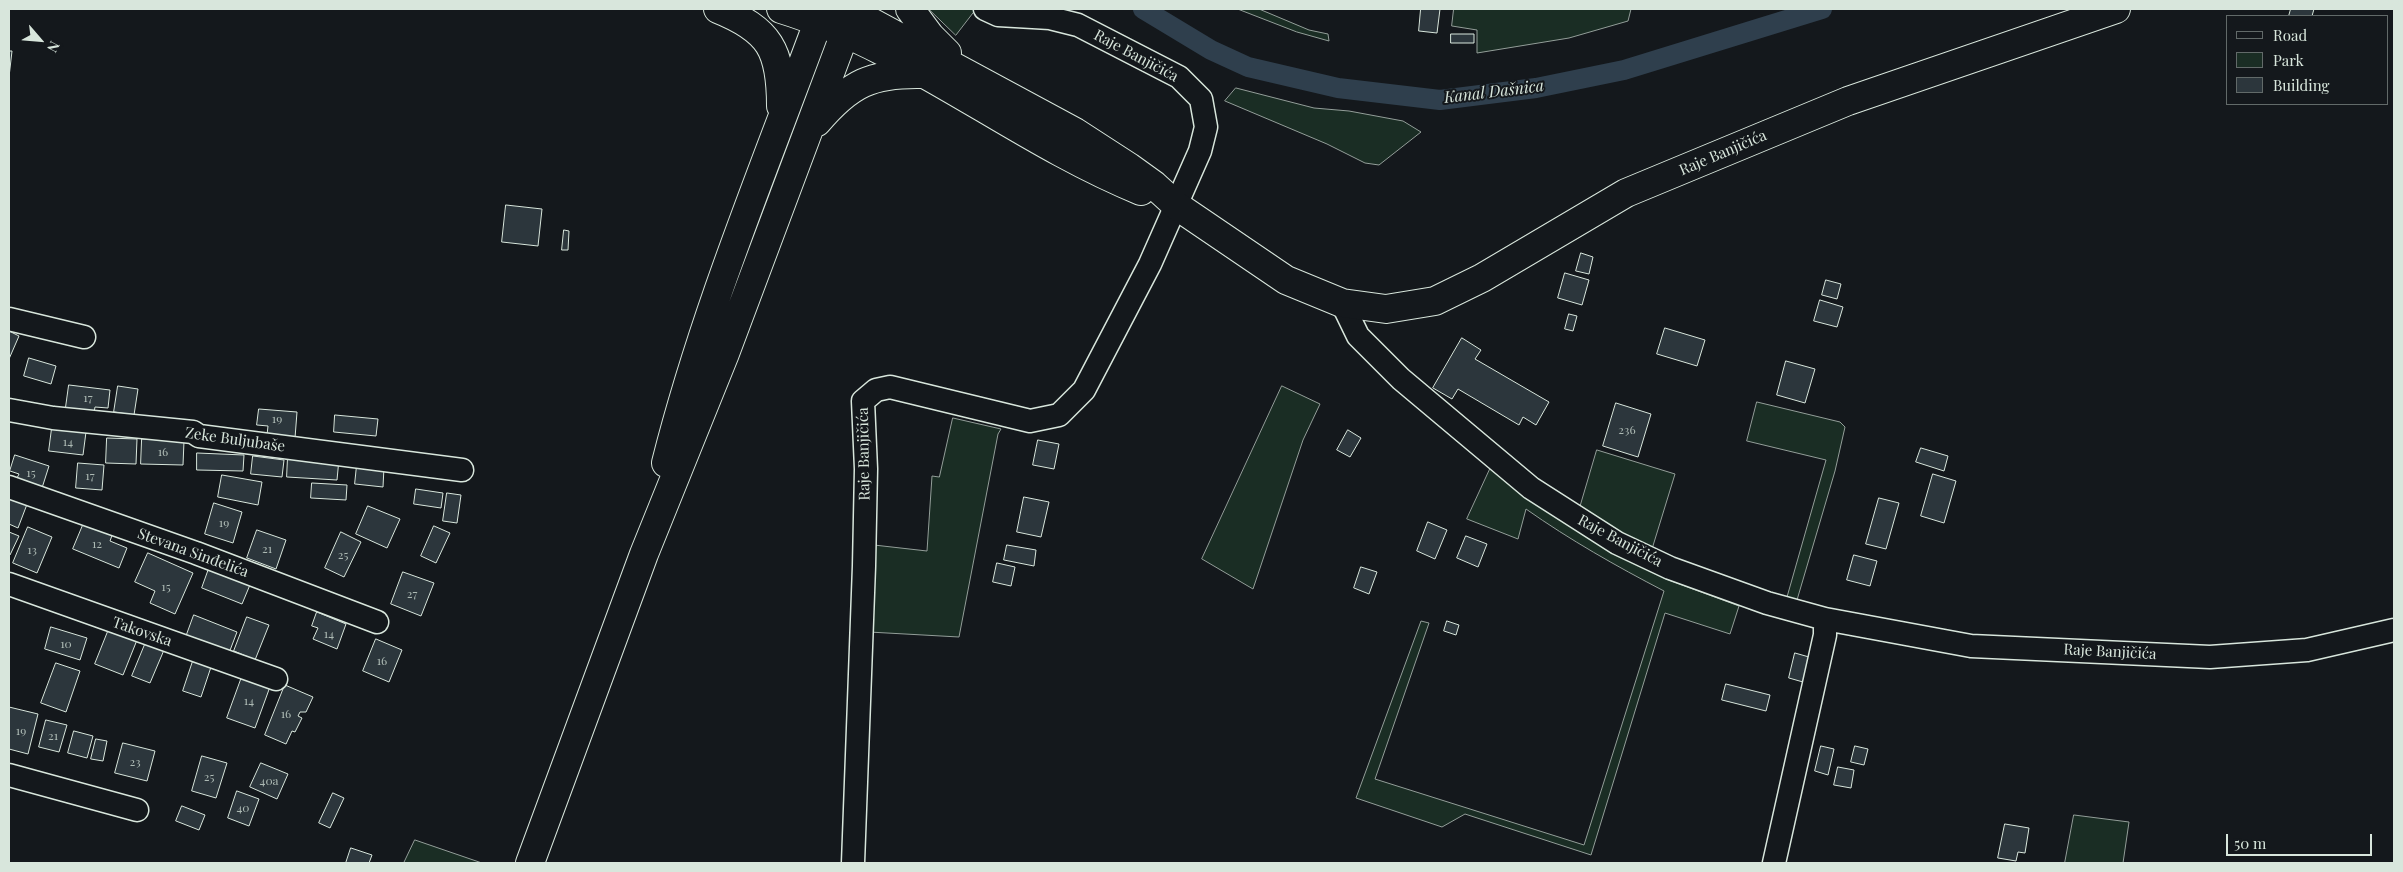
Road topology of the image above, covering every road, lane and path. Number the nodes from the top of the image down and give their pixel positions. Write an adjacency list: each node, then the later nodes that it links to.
1 (718, 9): 10 (main road)
2 (781, 9): 6 (main road)
3 (910, 9): 8 (main road)
4 (985, 9): 12 (street, Raje Banjičića)
5 (2116, 9): 13 (main road, Raje Banjičića)
6 (821, 15): 7 (main road); 10 (main road)
7 (850, 15): 8 (main road); 9 (main road); 11 (main road)
8 (968, 73): 12 (main road)
9 (926, 74): 11 (main road); 12 (main road)
10 (781, 118): 19 (main road)
11 (808, 133): 19 (main road)
12 (1177, 206): 13 (main road, Raje Banjičića); 28 (street, Raje Banjičića)
13 (1342, 303): 21 (street, Raje Banjičića)
14 (9, 319): 15 (street)
15 (84, 337)
16 (9, 410): 17 (street, Zeke Buljubaše)
17 (462, 470)
18 (9, 486): 22 (street, Stevana Sinđelića)
19 (644, 554): 27 (main road)
20 (9, 584): 24 (street, Takovska)
21 (1825, 619): 23 (street, Raje Banjičića); 29 (street)
22 (377, 622)
23 (2394, 630)
24 (276, 679)
25 (9, 775): 26 (street)
26 (137, 810)
27 (530, 863)
28 (853, 863)
29 (1774, 863)

